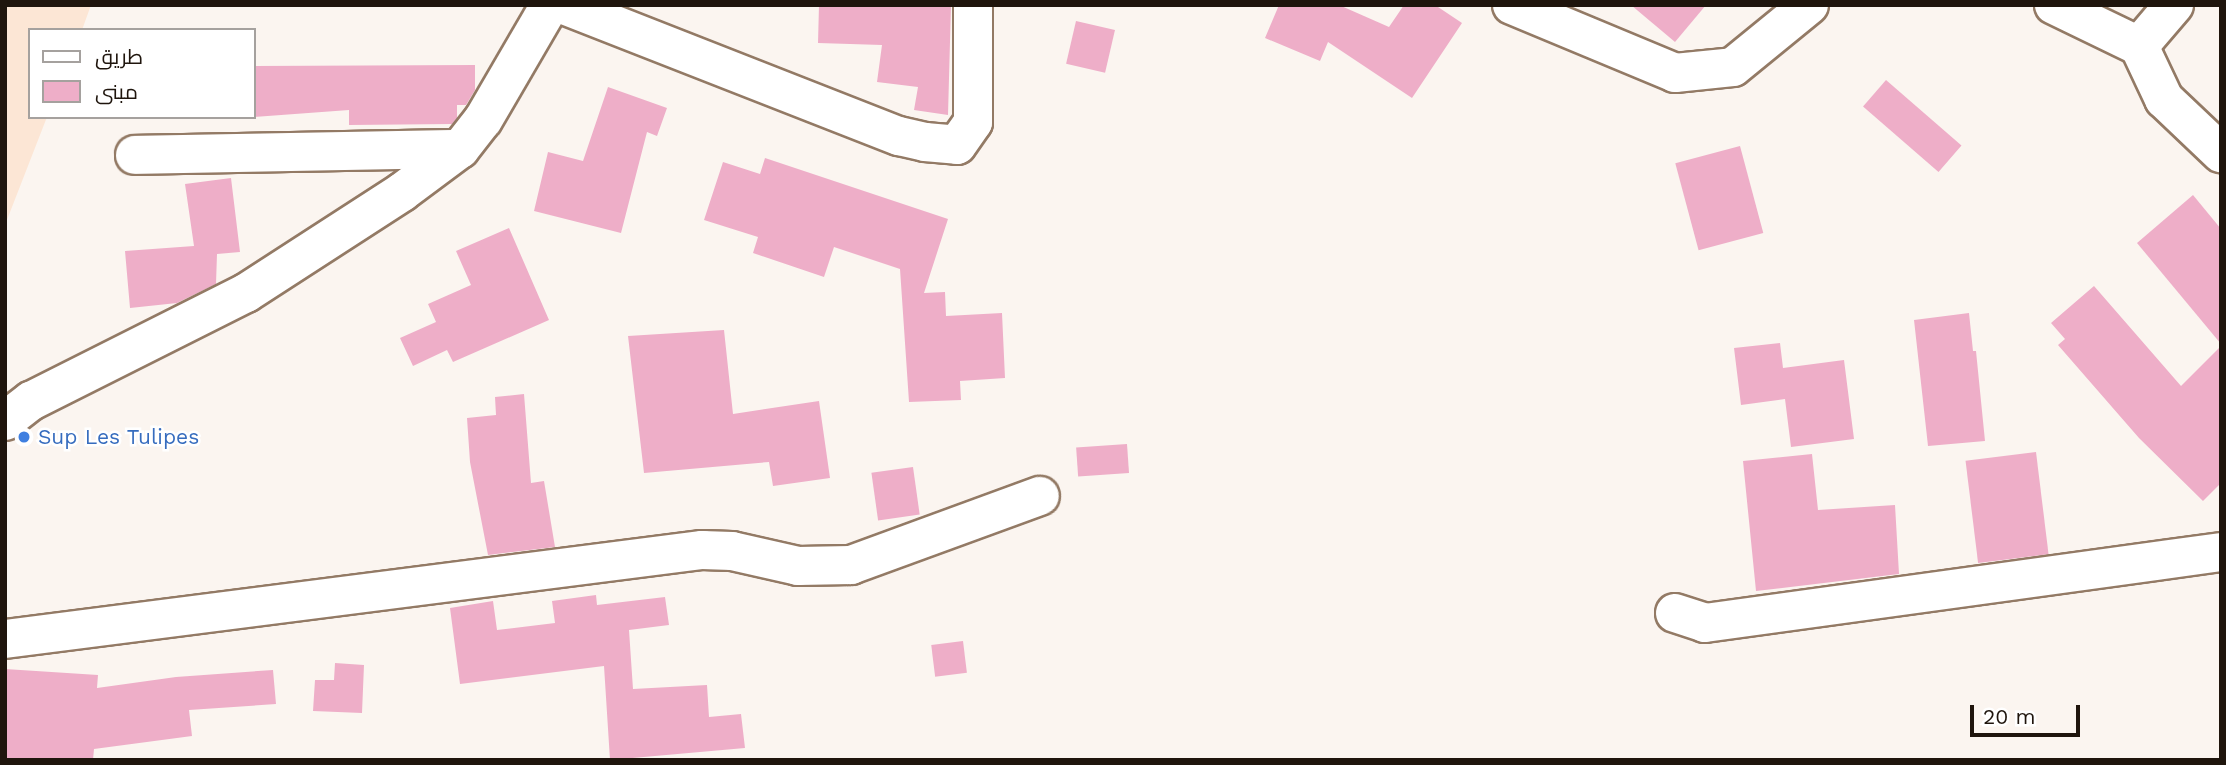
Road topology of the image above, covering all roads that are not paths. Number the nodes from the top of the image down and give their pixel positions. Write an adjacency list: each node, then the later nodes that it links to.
1 (550, 5): 9 (street)
2 (564, 5): 3 (street)
3 (974, 5)
4 (1512, 5): 5 (street)
5 (1809, 5)
6 (2054, 5): 8 (street)
7 (2174, 5): 8 (street)
8 (2139, 46): 10 (street)
9 (460, 149): 11 (street); 12 (street)
10 (2221, 153)
11 (135, 155)
12 (5, 421)
13 (1040, 496): 16 (street)
14 (2221, 552): 15 (street)
15 (1675, 613)
16 (5, 639)

